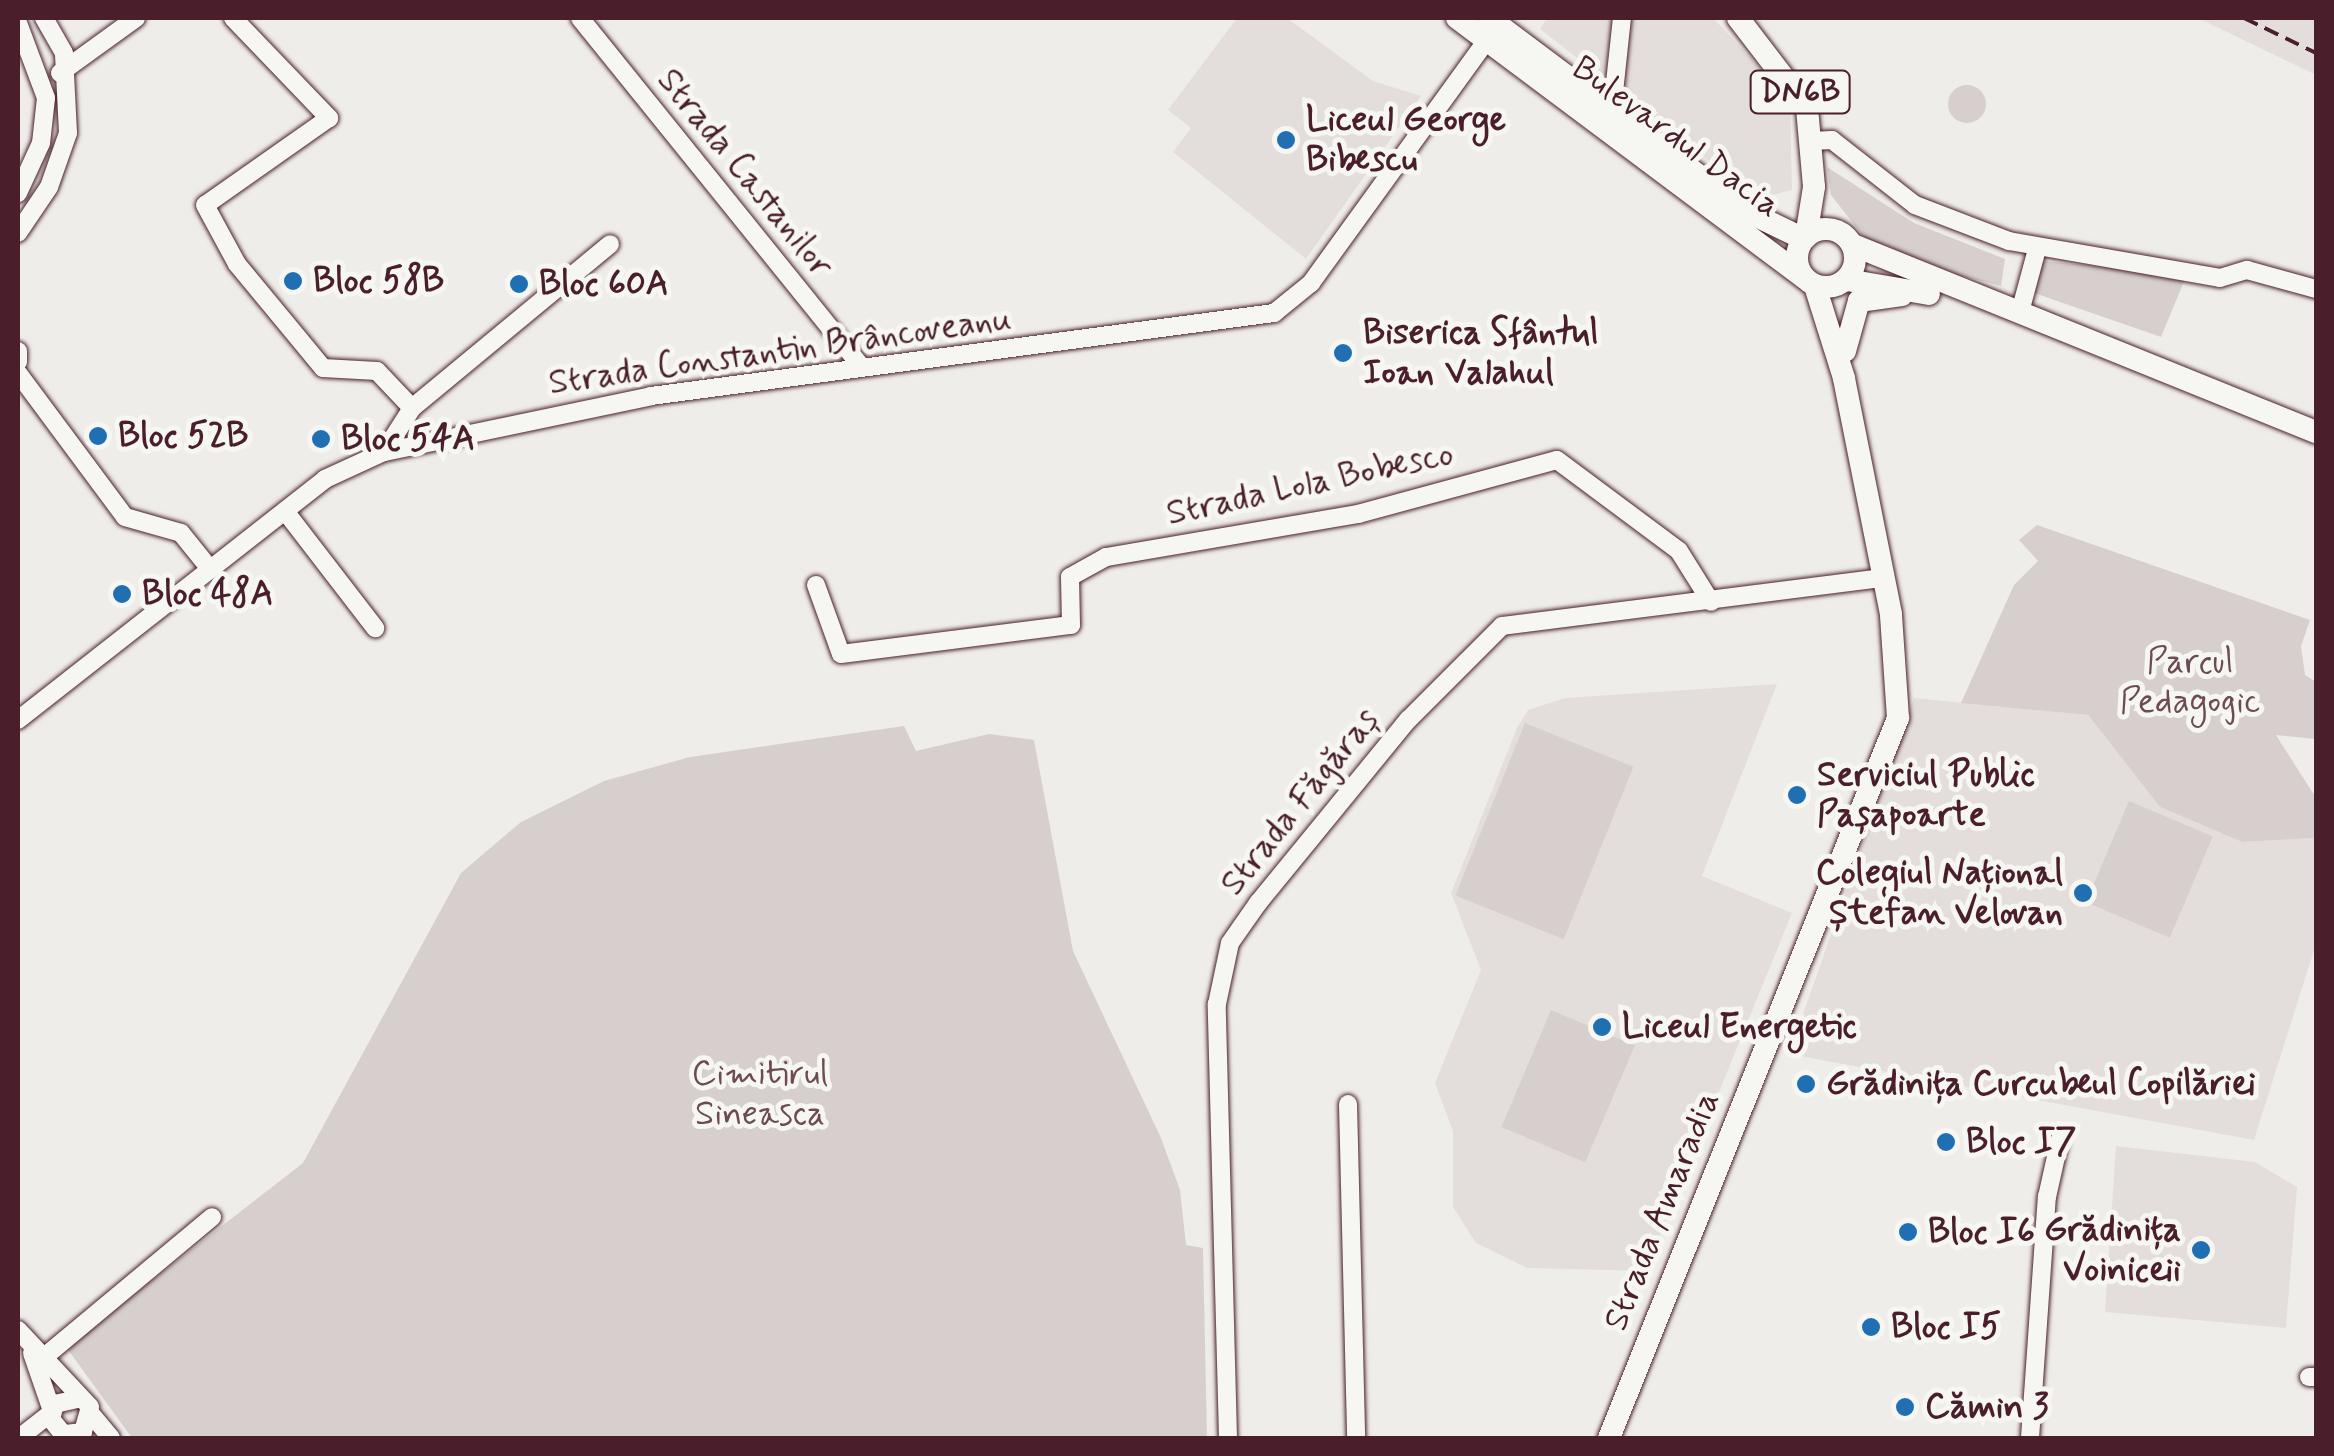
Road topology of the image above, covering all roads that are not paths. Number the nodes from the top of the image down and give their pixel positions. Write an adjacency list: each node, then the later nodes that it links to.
1 (44, 18): 10 (street)
2 (136, 18): 10 (street)
3 (234, 18): 31 (street)
4 (580, 18): 28 (street, Strada Castanilor)
5 (1457, 18): 9 (main road, Bulevardul Dacia)
6 (1622, 18): 12 (street)
7 (1738, 18): 13 (main road, DN6B)
8 (18, 23): 11 (street)
9 (1491, 27): 12 (main road, Bulevardul Dacia); 21 (main road, Bulevardul Dacia); 28 (street, Strada Constantin Brâncoveanu)
10 (68, 69): 11 (street); 16 (street)
11 (44, 80): 15 (street)
12 (1612, 111): 17 (main road, Bulevardul Dacia)
13 (1811, 141): 14 (main road, DN6B); 20 (street)
14 (1814, 187): 17 (main road, DN6B); 18 (main road, DN6B)
15 (18, 194)
16 (18, 233)
17 (1805, 238): 18 (main road, Bulevardul Dacia); 21 (main road, Bulevardul Dacia)
18 (1849, 240): 21 (main road); 24 (main road, Bulevardul Dacia)
19 (610, 244): 31 (street)
20 (2037, 249): 22 (street); 24 (street)
21 (1826, 282): 23 (main road, Bulevardul Dacia); 26 (main road, Strada Amaradia); 30 (main road, Strada Amaradia)
22 (2316, 288)
23 (1937, 296): 24 (main road, Bulevardul Dacia); 26 (main road)
24 (2020, 312): 32 (main road, Bulevardul Dacia)
25 (18, 351): 27 (street)
26 (1845, 351): 30 (main road, Strada Amaradia)
27 (18, 362)
28 (862, 368): 33 (street, Strada Constantin Brâncoveanu)
29 (18, 373): 35 (street)
30 (1844, 378): 36 (main road, Strada Amaradia)
31 (412, 408): 33 (street)
32 (2316, 432)
33 (384, 452): 34 (street, Strada Constantin Brâncoveanu)
34 (285, 511): 35 (street, Strada Constantin Brâncoveanu); 39 (street)
35 (210, 569): 40 (street, Strada Constantin Brâncoveanu)
36 (1884, 578): 38 (street, Strada Făgăraș); 54 (main road, Strada Amaradia)
37 (816, 585): 38 (street, Strada Lola Bobesco)
38 (1711, 602): 52 (street, Strada Făgăraș)
39 (375, 628)
40 (18, 720)
41 (1348, 1104): 53 (street)
42 (2060, 1138): 55 (street)
43 (212, 1217): 45 (street)
44 (23, 1337): 45 (street); 47 (street)
45 (43, 1358): 46 (street)
46 (80, 1398): 47 (street); 48 (street)
47 (52, 1412): 49 (street); 50 (street)
48 (92, 1414): 49 (street); 51 (street)
49 (65, 1437)
50 (19, 1438)
51 (111, 1438)
52 (1228, 1438)
53 (1356, 1438)
54 (1609, 1438)
55 (2030, 1438)

